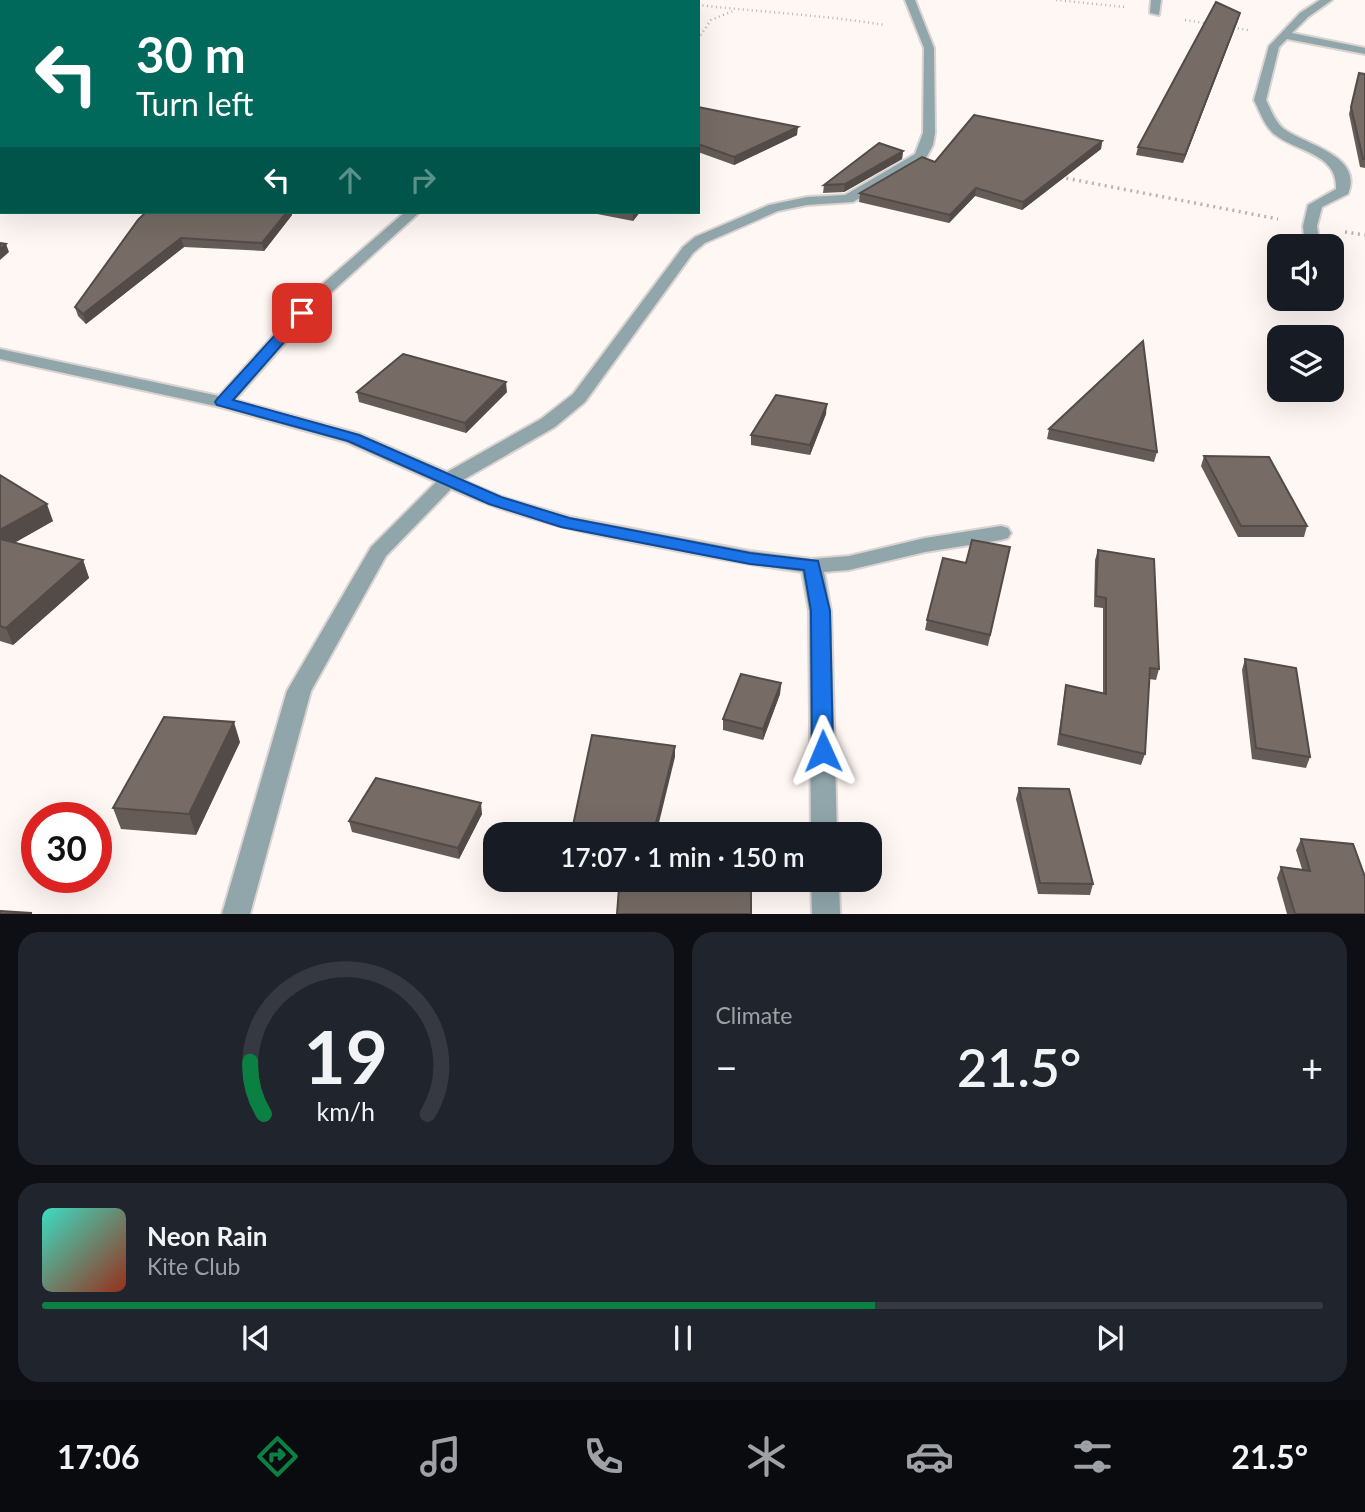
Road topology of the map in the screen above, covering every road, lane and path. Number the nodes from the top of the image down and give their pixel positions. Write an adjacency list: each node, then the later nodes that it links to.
1 (910, 0): 7 (street)
2 (1156, 0): 6 (street)
3 (1327, 0): 9 (street)
4 (700, 5): 5 (path)
5 (741, 9): 7 (path); 8 (path)
6 (1154, 13)
7 (920, 28): 18 (street)
8 (700, 35)
9 (1285, 35): 10 (street); 13 (street)
10 (1365, 51)
11 (1053, 176): 13 (path)
12 (411, 214): 17 (street)
13 (1310, 226): 14 (street); 15 (path)
14 (1311, 234)
15 (1365, 235)
16 (0, 354): 17 (street)
17 (223, 402): 18 (street)
18 (450, 479): 20 (street); 23 (street)
19 (1001, 533): 20 (street)
20 (812, 566): 21 (street)
21 (824, 822)
22 (825, 892): 24 (street)
23 (236, 914)
24 (826, 914)

